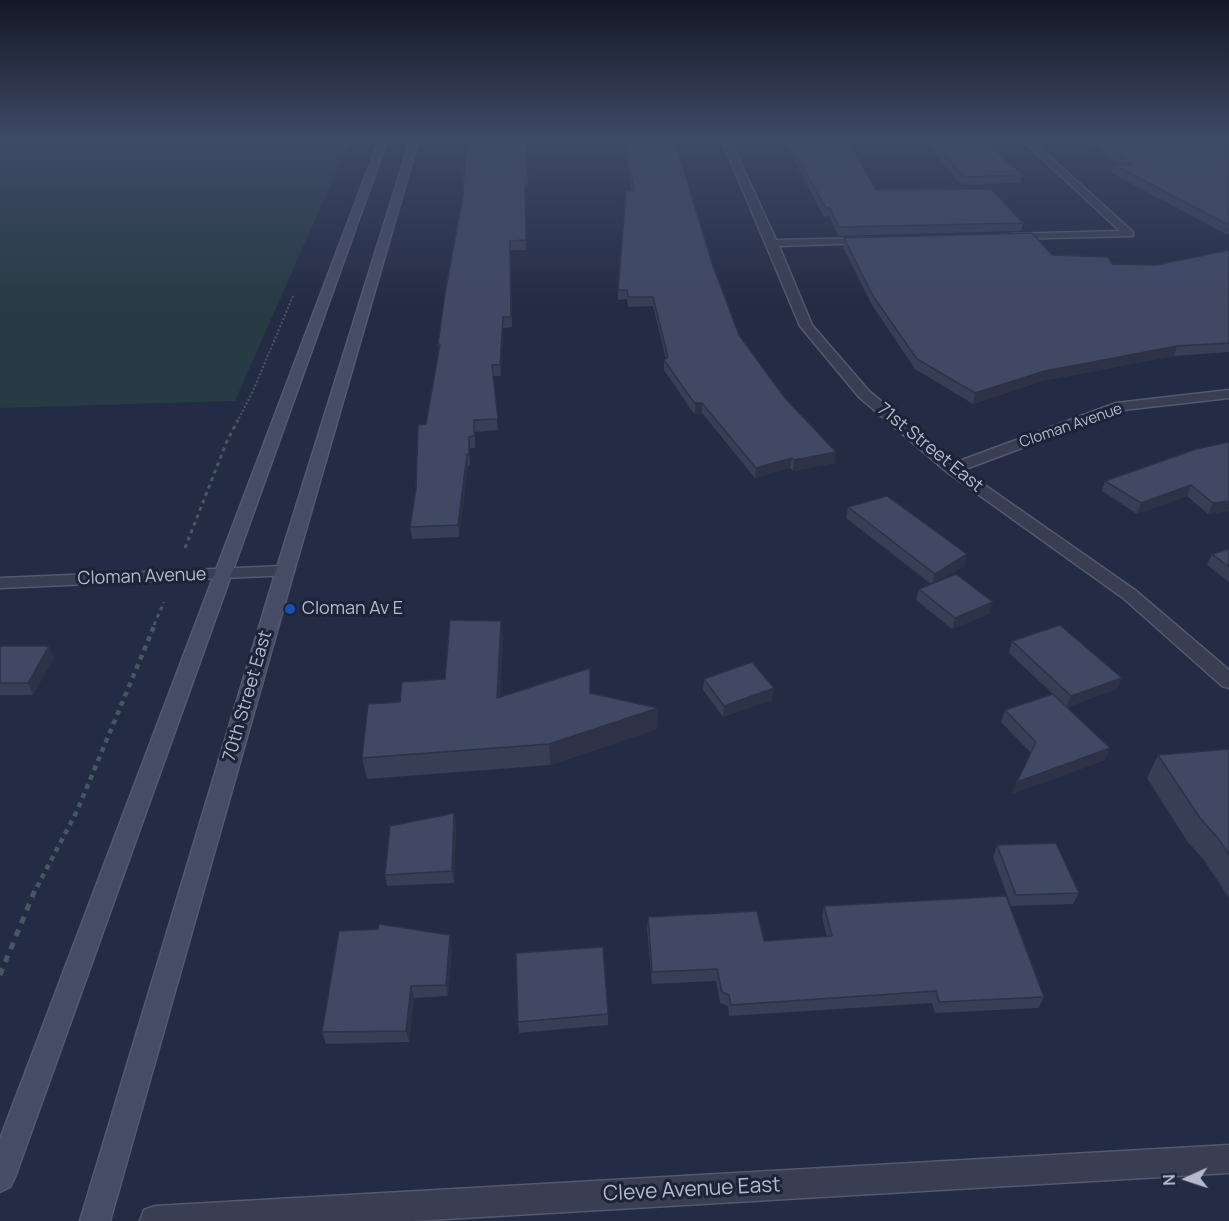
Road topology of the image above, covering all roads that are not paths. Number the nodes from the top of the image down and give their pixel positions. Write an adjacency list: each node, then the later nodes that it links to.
1 (363, 195): 11 (main road)
2 (397, 195): 10 (main road, 70th Street East)
3 (751, 195): 7 (street, 71st Street East)
4 (1086, 195): 5 (street)
5 (998, 237)
6 (879, 240): 7 (street)
7 (772, 243): 9 (street, 71st Street East)
8 (1229, 394): 9 (street, Cloman Avenue)
9 (952, 469): 13 (street, 71st Street East)
10 (285, 571): 11 (street, Cloman Avenue); 16 (main road, 70th Street East)
11 (224, 573): 12 (street, Cloman Avenue); 15 (main road)
12 (0, 583)
13 (1229, 681)
14 (1229, 1159): 17 (street, Cleve Avenue East)
15 (0, 1177)
16 (95, 1221)
17 (155, 1221)

